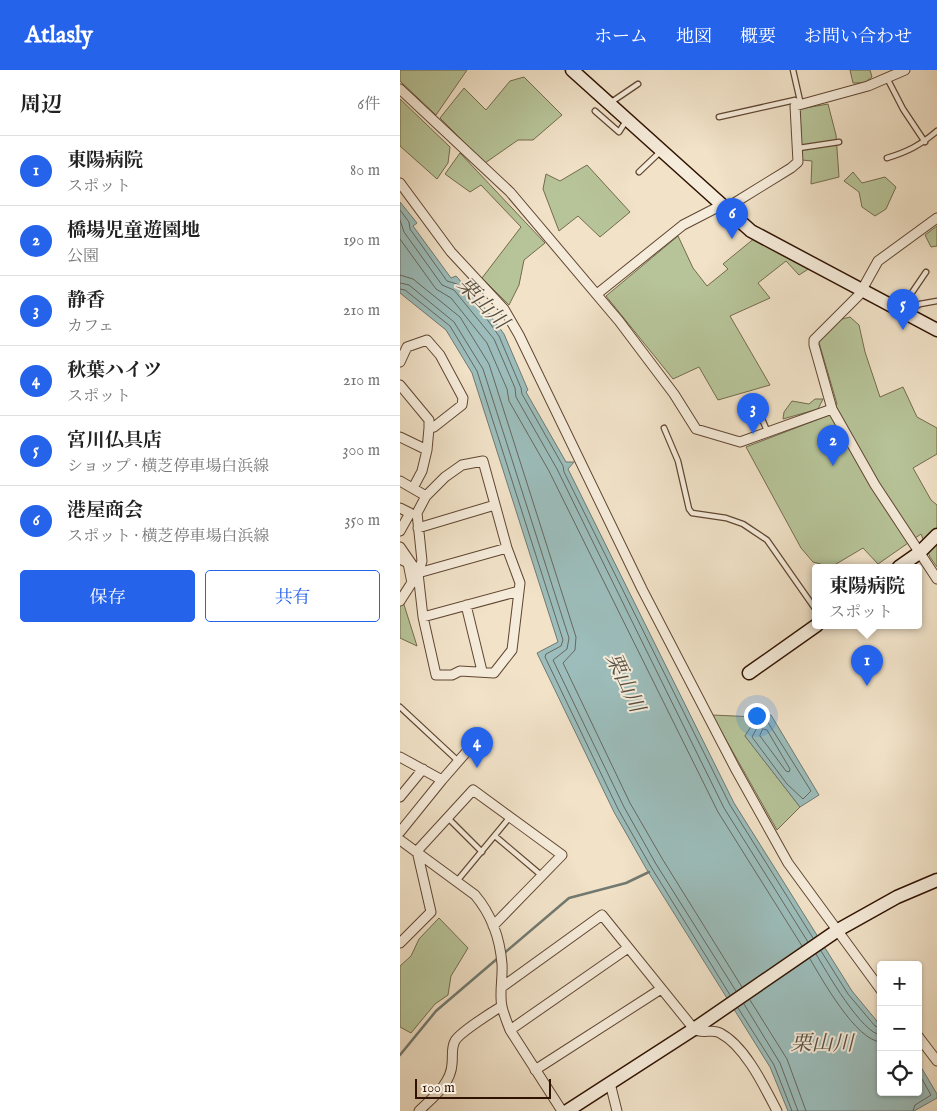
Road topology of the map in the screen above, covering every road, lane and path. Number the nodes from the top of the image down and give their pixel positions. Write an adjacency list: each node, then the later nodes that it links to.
1 (572, 70): 7 (street)
2 (794, 70): 8 (lane)
3 (905, 70): 4 (street)
4 (887, 78): 8 (street); 14 (lane)
5 (638, 84): 7 (lane)
6 (400, 89): 24 (street)
7 (610, 104): 11 (street)
8 (801, 105): 10 (lane); 15 (street)
9 (595, 112): 11 (lane)
10 (719, 117)
11 (627, 120): 16 (street)
12 (937, 131): 14 (lane)
13 (839, 142): 15 (lane)
14 (925, 142): 17 (lane)
15 (798, 148): 20 (street)
16 (661, 151): 18 (lane); 20 (street)
17 (887, 158)
18 (639, 172)
19 (400, 183): 79 (street)
20 (723, 206): 23 (street); 24 (street)
21 (937, 218): 23 (street)
22 (926, 272): 26 (lane)
23 (861, 290): 26 (street); 31 (street)
24 (597, 294): 34 (street)
25 (937, 300): 26 (lane)
26 (909, 309): 27 (street)
27 (937, 330)
28 (400, 362): 32 (street)
29 (400, 385): 32 (street)
30 (756, 405): 34 (lane)
31 (832, 408): 34 (street); 47 (street)
32 (429, 428): 36 (street)
33 (664, 428): 55 (lane)
34 (768, 433)
35 (400, 437): 36 (street)
36 (427, 450): 38 (street)
37 (400, 481): 38 (street)
38 (413, 488): 39 (street)
39 (426, 496): 40 (street); 42 (street)
40 (495, 505): 42 (street); 46 (street)
41 (400, 508): 43 (street)
42 (418, 528): 50 (street)
43 (400, 531)
44 (937, 535): 47 (street)
45 (400, 547): 50 (street)
46 (508, 548): 50 (street); 53 (street)
47 (919, 553): 49 (street); 51 (street)
48 (400, 559): 52 (street)
49 (903, 564)
50 (418, 573): 52 (street); 57 (street)
51 (937, 579)
52 (412, 583): 54 (street)
53 (519, 591): 56 (street); 59 (street)
54 (400, 601)
55 (812, 604)
56 (466, 605): 57 (street); 59 (street)
57 (423, 617): 59 (street)
58 (812, 629): 60 (street)
59 (482, 672)
60 (748, 674)
61 (400, 707): 64 (lane)
62 (469, 749): 64 (street)
63 (400, 757): 65 (street)
64 (458, 760): 66 (street)
65 (423, 770): 66 (street); 67 (street)
66 (442, 780): 70 (street)
67 (400, 797)
68 (510, 817): 69 (street); 71 (lane); 75 (street)
69 (448, 818): 73 (street); 74 (lane)
70 (400, 832)
71 (495, 836): 74 (lane); 75 (lane)
72 (400, 840): 73 (street)
73 (417, 851): 77 (street); 80 (street)
74 (482, 852): 77 (lane)
75 (541, 875): 78 (street)
76 (937, 880): 79 (street)
77 (457, 882): 78 (street)
78 (493, 926): 83 (street)
79 (838, 930): 82 (street); 86 (street)
80 (400, 943)
81 (628, 948): 83 (street); 84 (street); 87 (street)
82 (877, 984)
83 (502, 987): 85 (street)
84 (660, 989): 86 (street); 90 (street)
85 (502, 1006): 87 (street); 92 (street)
86 (694, 1029): 91 (street); 96 (street)
87 (510, 1030): 90 (street)
88 (922, 1041): 89 (street)
89 (937, 1061)
90 (535, 1070): 93 (street)
91 (610, 1083): 94 (street); 95 (street)
92 (419, 1111)
93 (562, 1111)
94 (567, 1111)
95 (617, 1111)
96 (777, 1111)

